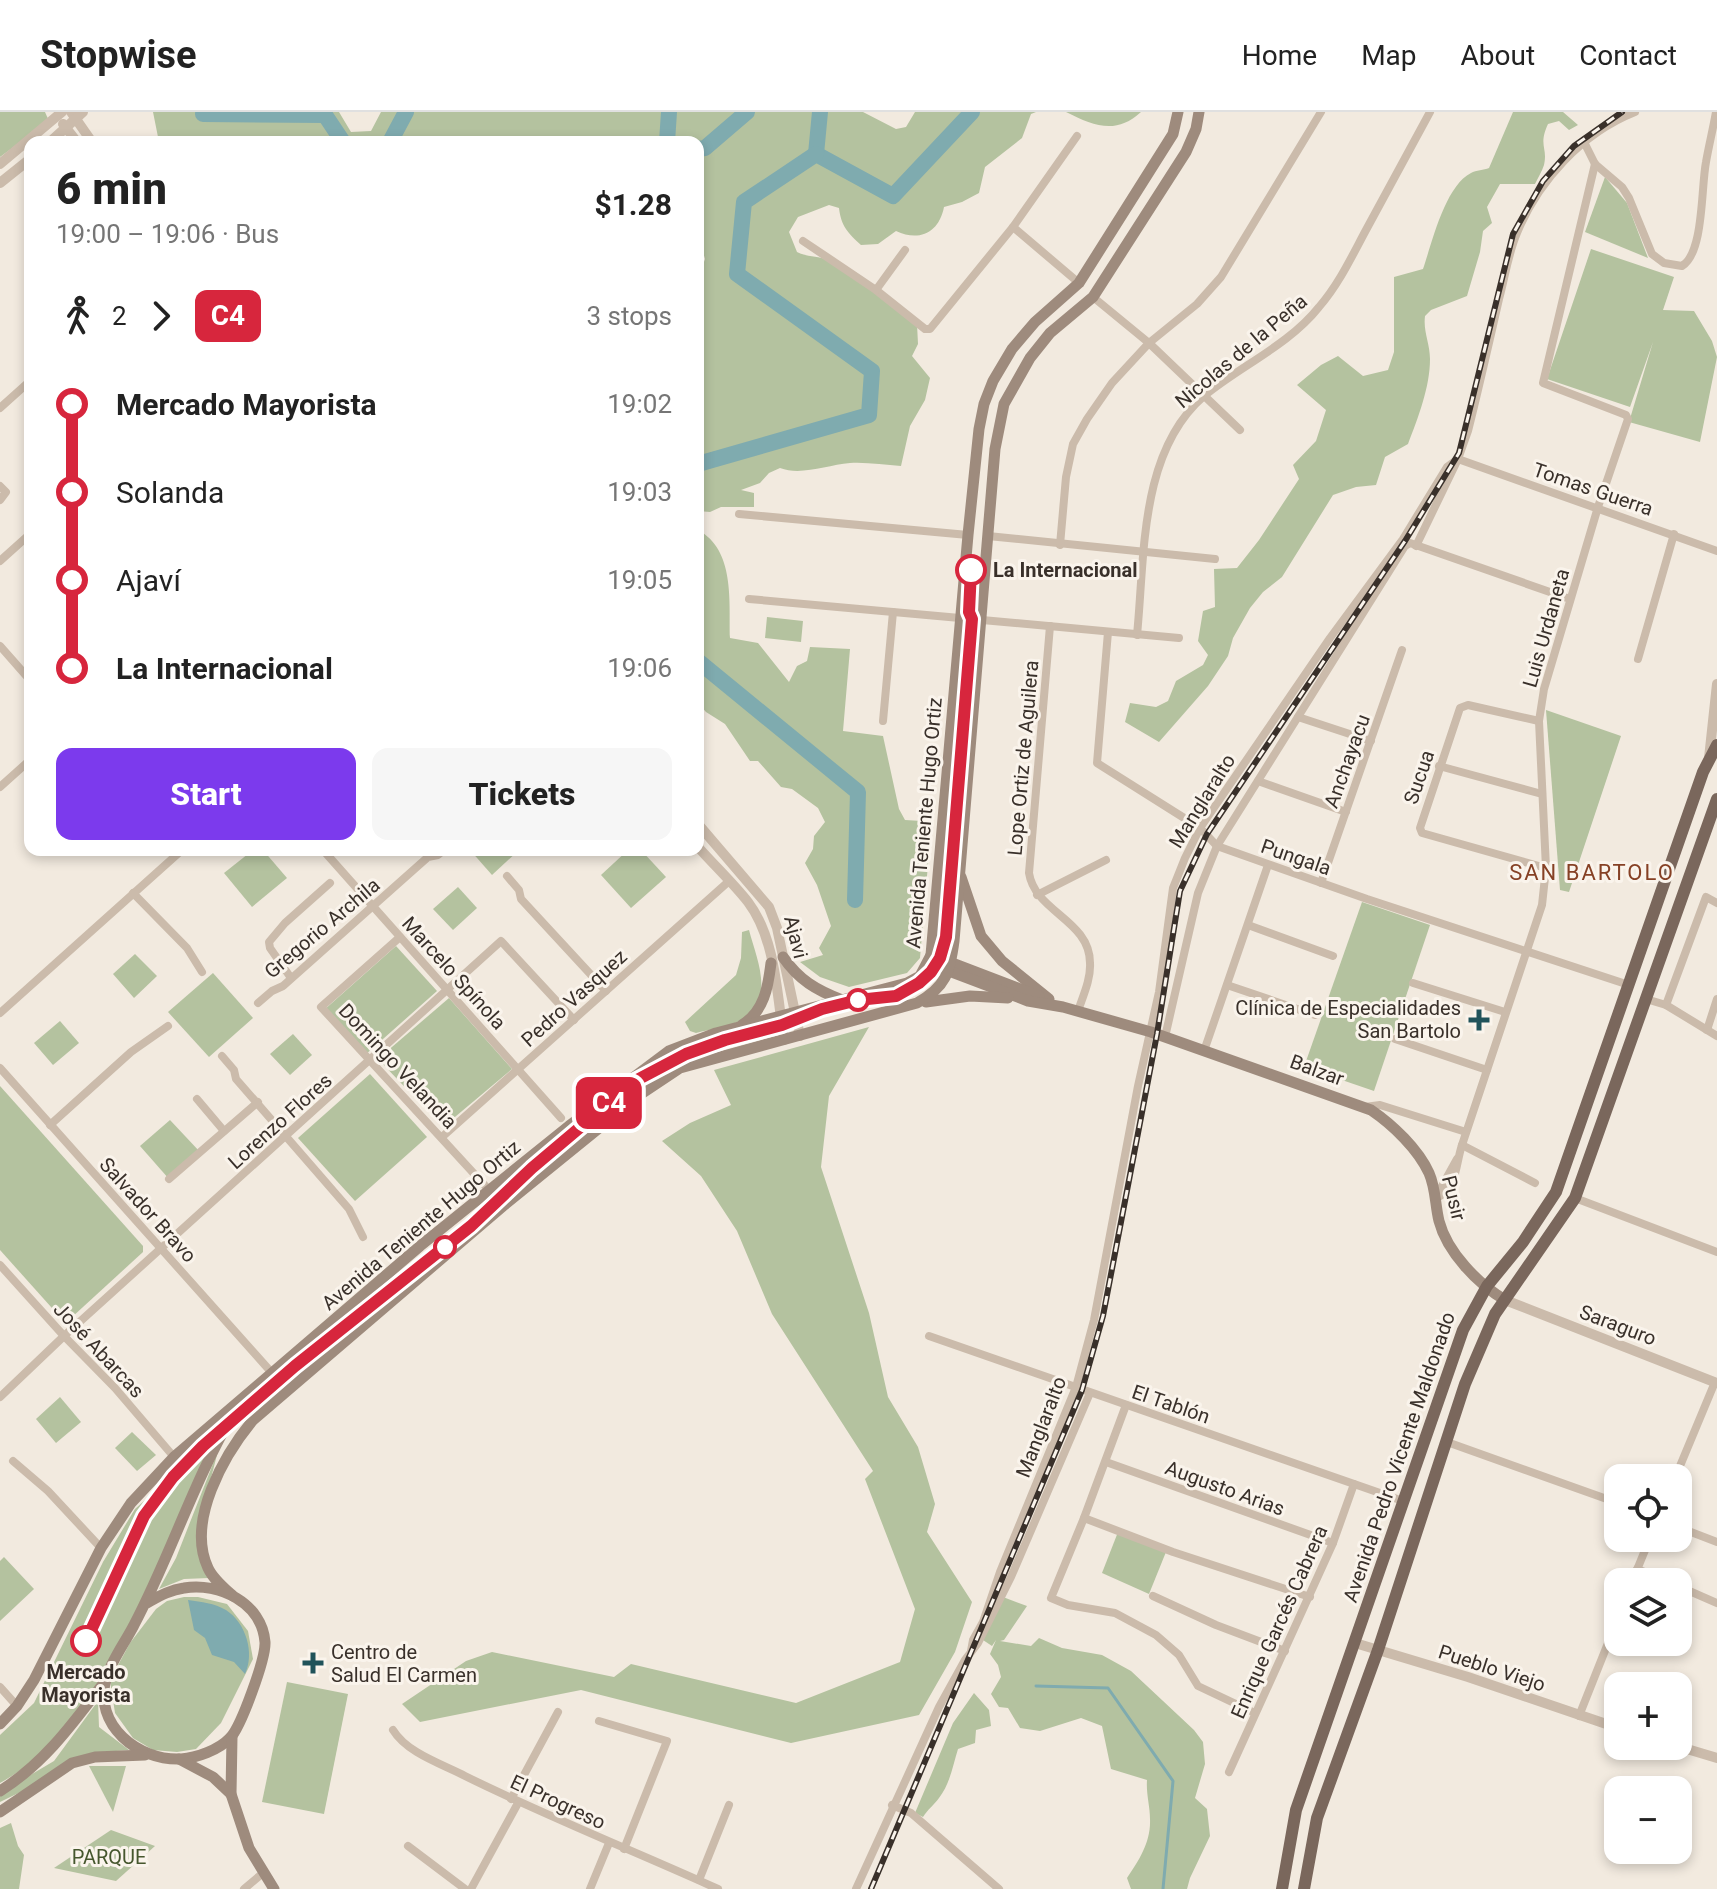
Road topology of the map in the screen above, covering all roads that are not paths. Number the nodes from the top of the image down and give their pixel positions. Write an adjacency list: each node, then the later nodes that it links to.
1 (1178, 112): 24 (main road, Avenida Teniente Hugo Ortiz)
2 (1321, 112): 27 (street)
3 (1430, 112): 29 (street, Nicolas de la Peña)
4 (1635, 112): 15 (street, Manglaralto)
5 (1716, 112): 19 (street)
6 (1200, 113): 26 (main road, Avenida Teniente Hugo Ortiz)
7 (59, 114): 9 (street); 10 (street)
8 (76, 114): 9 (street); 13 (street)
9 (65, 128): 11 (street); 12 (street)
10 (33, 136)
11 (56, 136)
12 (72, 136)
13 (89, 136)
14 (1077, 136): 21 (street)
15 (1584, 142): 19 (street); 32 (street, Manglaralto)
16 (24, 144): 17 (street)
17 (0, 164)
18 (24, 164): 20 (street)
19 (1595, 164): 33 (street, Luis Urdaneta)
20 (0, 183)
21 (1013, 227): 24 (street); 25 (street)
22 (803, 241): 25 (street)
23 (905, 250): 25 (street)
24 (1079, 283): 36 (main road, Avenida Teniente Hugo Ortiz)
25 (876, 290)
26 (1093, 297): 27 (street); 37 (main road, Avenida Teniente Hugo Ortiz)
27 (1149, 343): 29 (street); 39 (street)
28 (24, 386): 30 (street)
29 (1205, 396): 31 (street); 42 (street, Nicolas de la Peña)
30 (0, 408)
31 (1240, 430)
32 (1458, 459): 33 (street, Tomas Guerra); 40 (street); 72 (street, Manglaralto)
33 (1598, 507): 35 (street, Tomas Guerra); 46 (street, Luis Urdaneta)
34 (739, 514): 36 (street)
35 (1674, 534): 41 (street, Tomas Guerra); 56 (street)
36 (968, 535): 48 (main road, Avenida Teniente Hugo Ortiz)
37 (988, 536): 39 (street); 49 (main road, Avenida Teniente Hugo Ortiz)
38 (24, 539): 44 (street)
39 (1060, 545): 42 (street)
40 (1416, 546): 46 (street); 59 (street, Manglaralto)
41 (1717, 551)
42 (1145, 554): 43 (street); 52 (street, Nicolas de la Peña)
43 (1215, 559)
44 (0, 561)
45 (749, 599): 47 (street)
46 (1570, 599): 61 (street, Luis Urdaneta)
47 (893, 612): 48 (street); 60 (street)
48 (960, 618): 96 (main road, Avenida Teniente Hugo Ortiz)
49 (982, 620): 50 (street); 82 (main road, Avenida Teniente Hugo Ortiz)
50 (1050, 626): 51 (street); 88 (street, Lope Ortiz de Aguilera)
51 (1108, 632): 52 (street); 72 (street, Pungala)
52 (1137, 635): 53 (street)
53 (1179, 638)
54 (0, 646): 57 (street)
55 (1402, 650): 62 (street, Anchayacu)
56 (1638, 659)
57 (24, 673)
58 (1717, 684): 64 (street)
59 (1298, 717): 62 (street); 67 (street, Manglaralto)
60 (883, 721)
61 (1539, 721): 66 (street, Sucua); 69 (street, Luis Urdaneta)
62 (1371, 741): 71 (street, Anchayacu)
63 (1717, 745): 64 (main road, Avenida Pedro Vicente Maldonado)
64 (1709, 759): 103 (main road, Avenida Pedro Vicente Maldonado)
65 (24, 765): 68 (street)
66 (1439, 766): 69 (street); 81 (street, Sucua)
67 (1258, 781): 71 (street); 74 (street, Manglaralto)
68 (0, 787)
69 (1542, 794): 81 (street, Luis Urdaneta)
70 (1717, 800): 107 (main road, Avenida Pedro Vicente Maldonado)
71 (1346, 812): 86 (street, Anchayacu)
72 (1200, 828): 74 (street, Pungala); 125 (street, Manglaralto)
73 (704, 831): 95 (street, Ajavi)
74 (1217, 846): 80 (street, Pungala); 128 (street, Manglaralto)
75 (704, 854): 85 (street, Ajavi)
76 (174, 856): 87 (street)
77 (328, 856): 83 (street, Marcelo Spínola)
78 (433, 856): 90 (street, Gregorio Archila)
79 (1106, 860): 88 (street)
80 (1268, 865): 86 (street, Pungala); 91 (street)
81 (1546, 868): 93 (street, Luis Urdaneta)
82 (959, 871): 98 (main road, Avenida Teniente Hugo Ortiz); 106 (main road)
83 (342, 872): 90 (street, Marcelo Spínola); 100 (street)
84 (507, 876): 105 (street)
85 (728, 882): 97 (street, Ajavi); 105 (street, Pedro Vasquez)
86 (1321, 883): 93 (street, Pungala)
87 (133, 893): 99 (street); 118 (street)
88 (1037, 895): 115 (street)
89 (1717, 903): 113 (street)
90 (373, 907): 92 (street, Marcelo Spínola); 100 (street, Gregorio Archila)
91 (1248, 925): 94 (street); 102 (street)
92 (400, 937): 104 (street, Marcelo Spínola); 133 (street, Domingo Velandia)
93 (1526, 951): 103 (street, Pungala); 117 (street, Luis Urdaneta)
94 (1333, 956)
95 (783, 957): 109 (main road); 116 (street, Ajavi)
96 (930, 959): 98 (main road, Balzar); 109 (main road, Avenida Teniente Hugo Ortiz)
97 (771, 963): 120 (street, Ajavi); 123 (main road)
98 (950, 966): 106 (main road, Balzar); 110 (main road, Balzar); 112 (main road, Avenida Teniente Hugo Ortiz)
99 (202, 972)
100 (291, 978): 111 (street, Gregorio Archila)
101 (1413, 983): 117 (street)
102 (1227, 985): 119 (street); 131 (street)
103 (1629, 985): 156 (main road, Avenida Pedro Vicente Maldonado)
104 (448, 991): 121 (street, Lorenzo Flores); 133 (street, Lorenzo Flores); 135 (street, Marcelo Spínola)
105 (606, 991): 121 (street, Pedro Vasquez)
106 (1049, 999): 114 (main road, Balzar)
107 (1646, 999): 113 (street); 151 (main road, Avenida Pedro Vicente Maldonado)
108 (1717, 999): 124 (street)
109 (842, 1000): 116 (main road, Avenida Teniente Hugo Ortiz)
110 (1028, 1001): 112 (main road); 114 (main road, Balzar)
111 (258, 1003)
112 (917, 1003): 126 (main road, Avenida Teniente Hugo Ortiz)
113 (1666, 1005): 124 (street)
114 (1063, 1007): 115 (main road, Balzar)
115 (1078, 1011): 125 (main road, Balzar)
116 (795, 1012): 120 (main road, Avenida Teniente Hugo Ortiz); 126 (street, Ajavi)
117 (1505, 1012): 136 (street, Luis Urdaneta)
118 (0, 1013)
119 (1315, 1015)
120 (780, 1017): 123 (main road, Avenida Teniente Hugo Ortiz); 130 (street, Ajavi)
121 (574, 1020): 135 (street, Pedro Vasquez)
122 (168, 1026): 141 (street)
123 (737, 1028): 149 (main road, Avenida Teniente Hugo Ortiz)
124 (1707, 1030): 127 (street)
125 (1151, 1032): 128 (main road, Balzar); 162 (street, Manglaralto)
126 (800, 1036): 130 (main road, Avenida Teniente Hugo Ortiz)
127 (1717, 1036)
128 (1165, 1037): 131 (main road, Balzar)
129 (1395, 1039): 136 (street)
130 (784, 1040): 181 (main road, Avenida Teniente Hugo Ortiz)
131 (1204, 1051): 139 (main road, Balzar)
132 (222, 1056): 138 (street)
133 (371, 1060): 144 (street, Lorenzo Flores); 145 (street, Domingo Velandia)
134 (0, 1068): 141 (street, Salvador Bravo)
135 (518, 1069): 140 (street, Marcelo Spínola); 145 (street, Pedro Vasquez)
136 (1487, 1070): 143 (street, Luis Urdaneta)
137 (197, 1099): 142 (street)
138 (258, 1102): 142 (street); 144 (street)
139 (1365, 1107): 143 (street, Balzar); 150 (main road, Pusir)
140 (561, 1118)
141 (50, 1125): 153 (street, Salvador Bravo)
142 (224, 1131): 147 (street)
143 (1466, 1132): 146 (street, Luis Urdaneta)
144 (287, 1136): 152 (street); 153 (street, Lorenzo Flores)
145 (442, 1137): 149 (street, Domingo Velandia)
146 (1462, 1145): 148 (street); 150 (street, Luis Urdaneta)
147 (169, 1179)
148 (1535, 1183)
149 (489, 1190): 160 (main road, Avenida Teniente Hugo Ortiz)
150 (1436, 1194): 156 (main road, Pusir)
151 (1575, 1198): 154 (street); 157 (main road, Avenida Pedro Vicente Maldonado)
152 (363, 1237)
153 (161, 1249): 158 (street, Lorenzo Flores); 160 (street, Salvador Bravo)
154 (1717, 1252)
155 (0, 1265): 158 (street, José Abarcas)
156 (1487, 1286): 157 (main road, Pusir); 174 (main road, Avenida Pedro Vicente Maldonado)
157 (1505, 1300): 161 (street, Saraguro); 167 (main road, Avenida Pedro Vicente Maldonado)
158 (64, 1336): 164 (street, Lorenzo Flores); 168 (street, José Abarcas)
159 (929, 1336): 162 (street, El Tablón)
160 (272, 1373): 165 (main road, Avenida Teniente Hugo Ortiz)
161 (1716, 1383): 171 (street)
162 (1076, 1387): 163 (street, El Tablón); 188 (street, Manglaralto)
163 (1090, 1393): 166 (street, El Tablón); 188 (street, Manglaralto)
164 (0, 1397)
165 (241, 1400): 168 (main road, Avenida Teniente Hugo Ortiz); 185 (main road, Avenida Teniente Hugo Ortiz)
166 (1126, 1405): 170 (street); 172 (street, El Tablón)
167 (1447, 1442): 173 (street); 187 (main road, Avenida Pedro Vicente Maldonado)
168 (174, 1457): 179 (main road, Avenida Teniente Hugo Ortiz)
169 (13, 1461): 179 (street)
170 (1106, 1462): 175 (street); 178 (street, Augusto Arias)
171 (1681, 1464)
172 (1354, 1484): 174 (street, El Tablón); 178 (street, Enrique Garcés Cabrera)
173 (1604, 1498)
174 (1403, 1501): 186 (main road, Avenida Pedro Vicente Maldonado)
175 (1084, 1518): 183 (street); 195 (street)
176 (1692, 1532): 177 (street)
177 (1717, 1542)
178 (1333, 1543): 183 (street, Enrique Garcés Cabrera)
179 (101, 1548): 193 (main road, Avenida Teniente Hugo Ortiz)
180 (1692, 1592): 184 (street)
181 (233, 1596): 185 (main road); 201 (main road)
182 (1153, 1596): 189 (street)
183 (1310, 1597): 189 (street, Enrique Garcés Cabrera)
184 (1717, 1603)
185 (145, 1604): 191 (main road)
186 (1355, 1643): 187 (street, Pueblo Viejo); 226 (main road, Avenida Pedro Vicente Maldonado)
187 (1378, 1650): 196 (street, Pueblo Viejo); 227 (main road, Avenida Pedro Vicente Maldonado)
188 (971, 1651): 211 (street, Manglaralto)
189 (1285, 1651): 195 (street, Enrique Garcés Cabrera)
190 (1604, 1653): 196 (street)
191 (106, 1679): 203 (main road); 207 (main road)
192 (0, 1687): 193 (street)
193 (17, 1706): 198 (main road, Avenida Teniente Hugo Ortiz)
194 (558, 1712): 209 (street)
195 (1255, 1713): 206 (street, Enrique Garcés Cabrera)
196 (1579, 1716): 199 (street, Pueblo Viejo)
197 (599, 1721): 215 (street)
198 (0, 1724)
199 (1604, 1724)
200 (393, 1730): 209 (street, El Progreso)
201 (232, 1737): 205 (main road); 208 (main road)
202 (1692, 1750): 204 (street)
203 (154, 1756): 205 (main road); 212 (main road)
204 (1717, 1758)
205 (179, 1759): 208 (main road)
206 (1229, 1772)
207 (0, 1791)
208 (231, 1794): 216 (main road)
209 (514, 1801): 213 (street, El Progreso); 221 (street)
210 (729, 1805): 217 (street)
211 (892, 1805): 224 (street, Manglaralto); 225 (street)
212 (0, 1812)
213 (609, 1843): 215 (street, El Progreso); 222 (street)
214 (408, 1846): 220 (street)
215 (624, 1849): 217 (street, El Progreso)
216 (263, 1873): 218 (street); 219 (main road)
217 (699, 1880): 223 (street, El Progreso)
218 (244, 1889)
219 (274, 1889)
220 (465, 1889)
221 (471, 1889)
222 (590, 1889)
223 (718, 1889)
224 (856, 1889)
225 (999, 1889)
226 (1282, 1889)
227 (1304, 1889)

